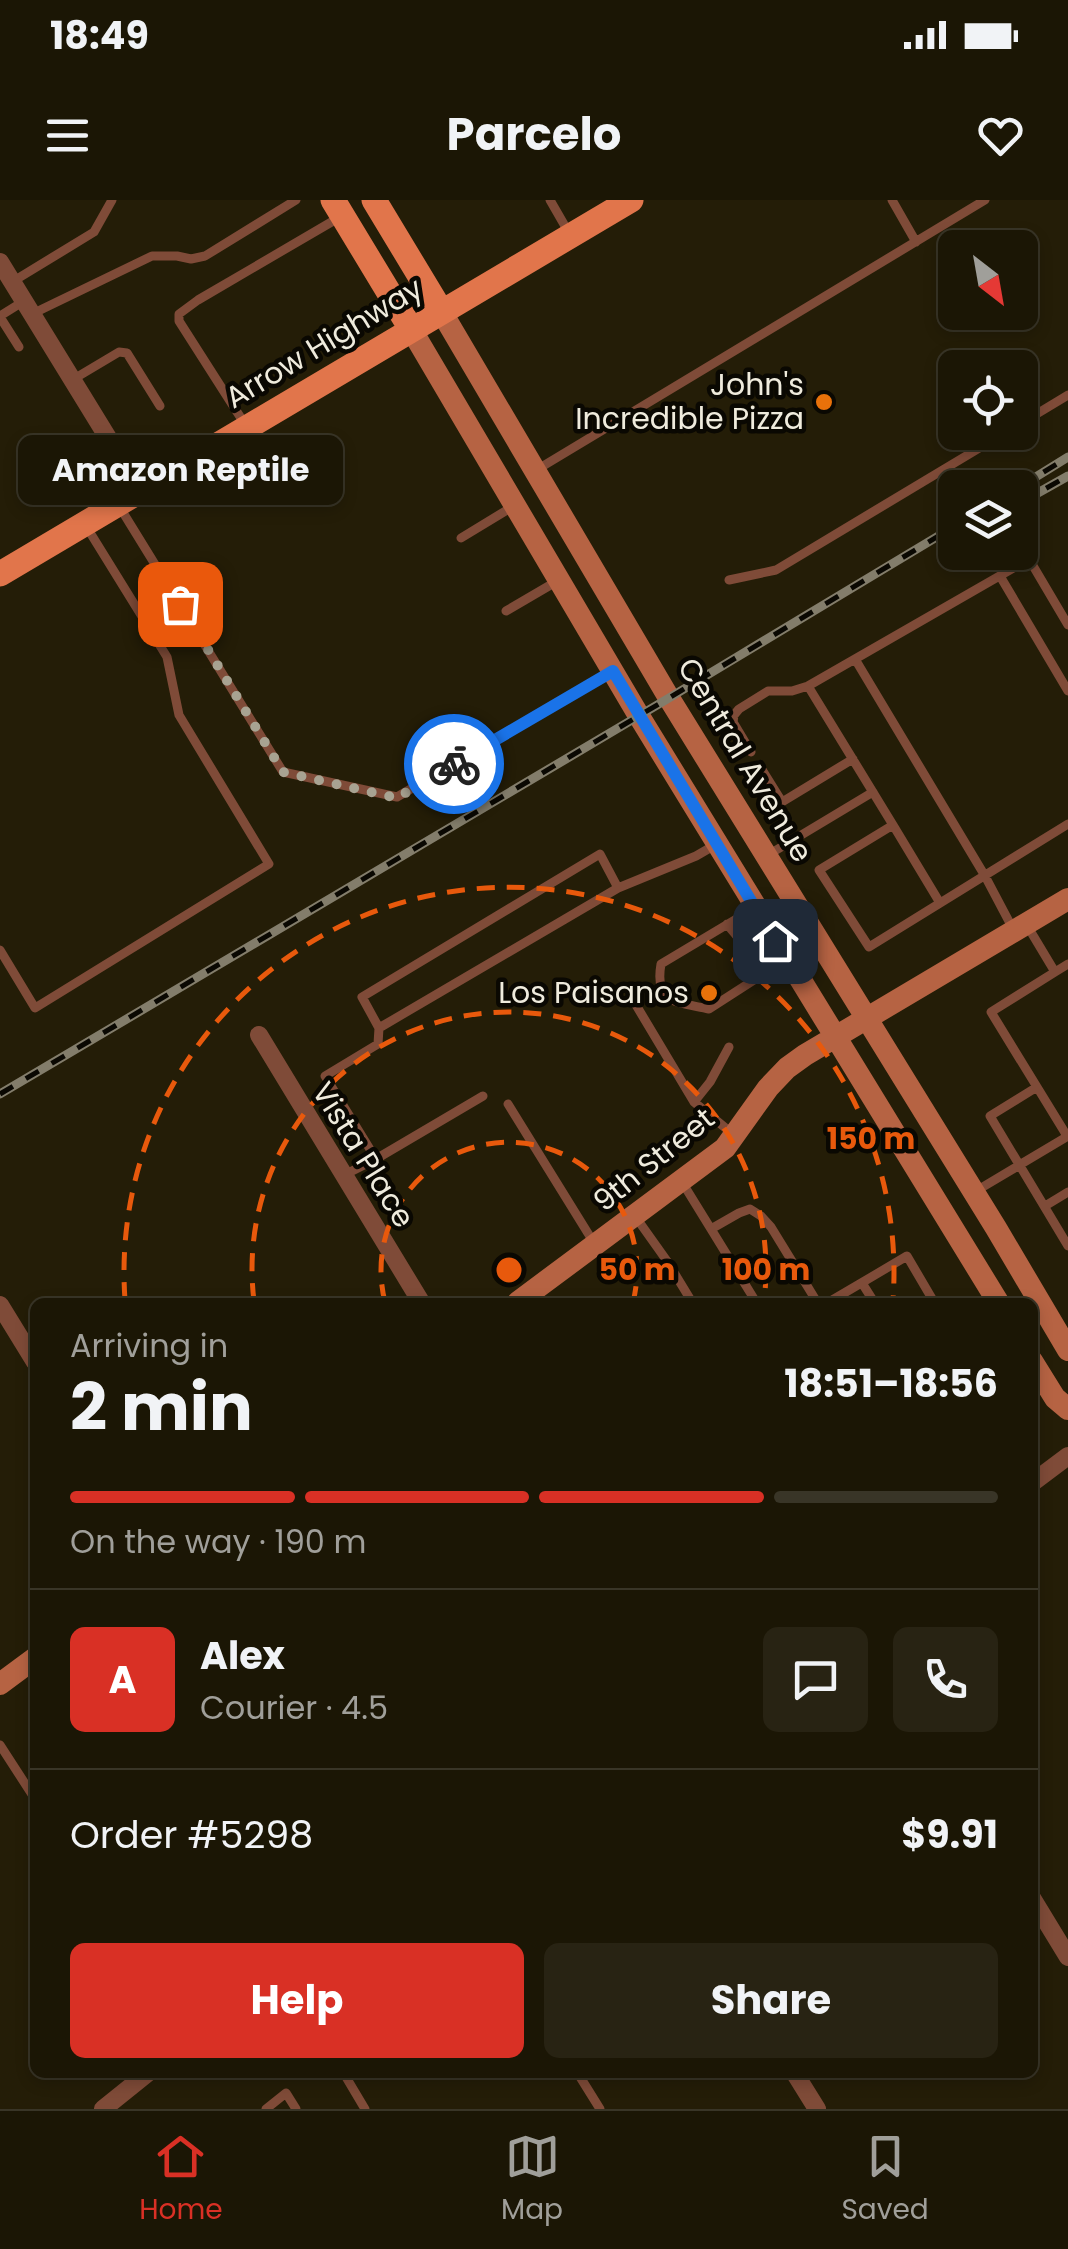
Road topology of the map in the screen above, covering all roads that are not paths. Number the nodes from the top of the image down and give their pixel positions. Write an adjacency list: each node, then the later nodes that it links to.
1 (112, 200): 12 (lane)
2 (296, 200): 13 (lane)
3 (374, 200): 14 (main road, Central Avenue)
4 (550, 200): 9 (lane)
5 (631, 200): 9 (main road, Arrow Highway)
6 (892, 200): 10 (lane)
7 (985, 200): 10 (lane)
8 (338, 208): 16 (main road); 22 (lane)
9 (571, 235): 14 (main road, Arrow Highway)
10 (916, 242): 24 (lane)
11 (0, 262): 12 (street)
12 (12, 282): 13 (street)
13 (28, 308): 15 (lane); 18 (street)
14 (442, 312): 16 (main road, Arrow Highway); 24 (main road, Central Avenue)
15 (0, 317): 17 (lane)
16 (411, 329): 22 (main road, Arrow Highway); 27 (main road)
17 (19, 347)
18 (72, 380): 20 (lane); 26 (street)
19 (1068, 395): 21 (lane)
20 (160, 406)
21 (1038, 413)
22 (248, 426): 25 (lane); 26 (main road, Arrow Highway)
23 (976, 450): 33 (lane)
24 (536, 470): 47 (main road, Central Avenue)
25 (289, 486)
26 (129, 497): 28 (main road, Arrow Highway); 37 (lane)
27 (514, 505): 29 (lane); 32 (main road)
28 (85, 523): 30 (main road, Arrow Highway); 55 (lane)
29 (462, 538)
30 (0, 574)
31 (1000, 576): 35 (lane); 36 (lane); 39 (lane)
32 (558, 580): 34 (lane); 37 (main road)
33 (729, 580)
34 (506, 611)
35 (1068, 625)
36 (855, 658): 38 (lane); 48 (lane)
37 (613, 671): 46 (main road)
38 (808, 686): 40 (lane); 41 (lane)
39 (1068, 691)
40 (751, 752)
41 (852, 759): 42 (lane); 43 (lane)
42 (759, 765)
43 (872, 792): 45 (lane); 47 (lane)
44 (1068, 824): 48 (lane)
45 (893, 825): 51 (lane); 51 (lane)
46 (717, 844): 49 (lane); 52 (main road)
47 (765, 856): 59 (main road, Central Avenue)
48 (985, 876): 51 (lane); 54 (lane)
49 (618, 888): 60 (lane); 60 (lane)
50 (1068, 899): 54 (main road, 9th Street)
51 (940, 903)
52 (755, 907): 53 (lane); 62 (main road)
53 (727, 924): 53 (lane)
54 (1021, 927): 57 (lane); 59 (main road, 9th Street)
55 (0, 950)
56 (1068, 964): 57 (lane)
57 (1054, 972): 64 (lane)
58 (636, 1005): 66 (lane)
59 (866, 1020): 62 (main road, 9th Street); 75 (main road, Central Avenue)
60 (379, 1028): 70 (lane)
61 (259, 1035): 72 (street, Vista Place)
62 (835, 1038): 68 (main road, 9th Street); 90 (main road)
63 (729, 1047): 66 (lane)
64 (1037, 1087): 69 (lane); 71 (lane)
65 (483, 1096): 70 (lane)
66 (694, 1102): 68 (lane)
67 (508, 1104): 79 (lane)
68 (734, 1136): 73 (main road, 9th Street)
69 (1068, 1136): 71 (lane)
70 (376, 1159): 72 (lane)
71 (1020, 1165): 75 (lane); 76 (lane)
72 (344, 1175): 82 (street, Vista Place)
73 (682, 1182): 77 (main road, 9th Street); 78 (lane)
74 (1068, 1192): 76 (lane)
75 (974, 1193): 91 (main road, Central Avenue)
76 (1044, 1206): 80 (lane)
77 (635, 1216): 79 (main road, 9th Street); 84 (lane)
78 (711, 1230): 85 (lane); 86 (lane)
79 (596, 1245): 83 (main road, 9th Street)
80 (1068, 1246)
81 (862, 1283): 87 (lane); 88 (lane); 89 (lane)
82 (420, 1298)
83 (523, 1298)
84 (690, 1298)
85 (754, 1298)
86 (814, 1298)
87 (837, 1298)
88 (871, 1298)
89 (932, 1298)
90 (996, 1298)
91 (1037, 1298)
92 (1038, 1300): 94 (main road, Central Avenue)
93 (0, 1306): 95 (street)
94 (1068, 1350)
95 (30, 1354)
96 (1038, 1371): 97 (main road)
97 (1068, 1409)
98 (1068, 1456): 99 (street)
99 (1038, 1478)
100 (30, 1662): 101 (main road)
101 (0, 1684)
102 (0, 1745): 103 (lane)
103 (30, 1790)
104 (1038, 1908): 105 (street)
105 (1068, 1957)
106 (142, 2078): 110 (street)
107 (348, 2078): 113 (lane)
108 (580, 2078): 114 (lane)
109 (798, 2078): 115 (street)
110 (103, 2109)
111 (266, 2109): 112 (lane)
112 (296, 2109)
113 (366, 2109)
114 (600, 2109)
115 (817, 2109)

